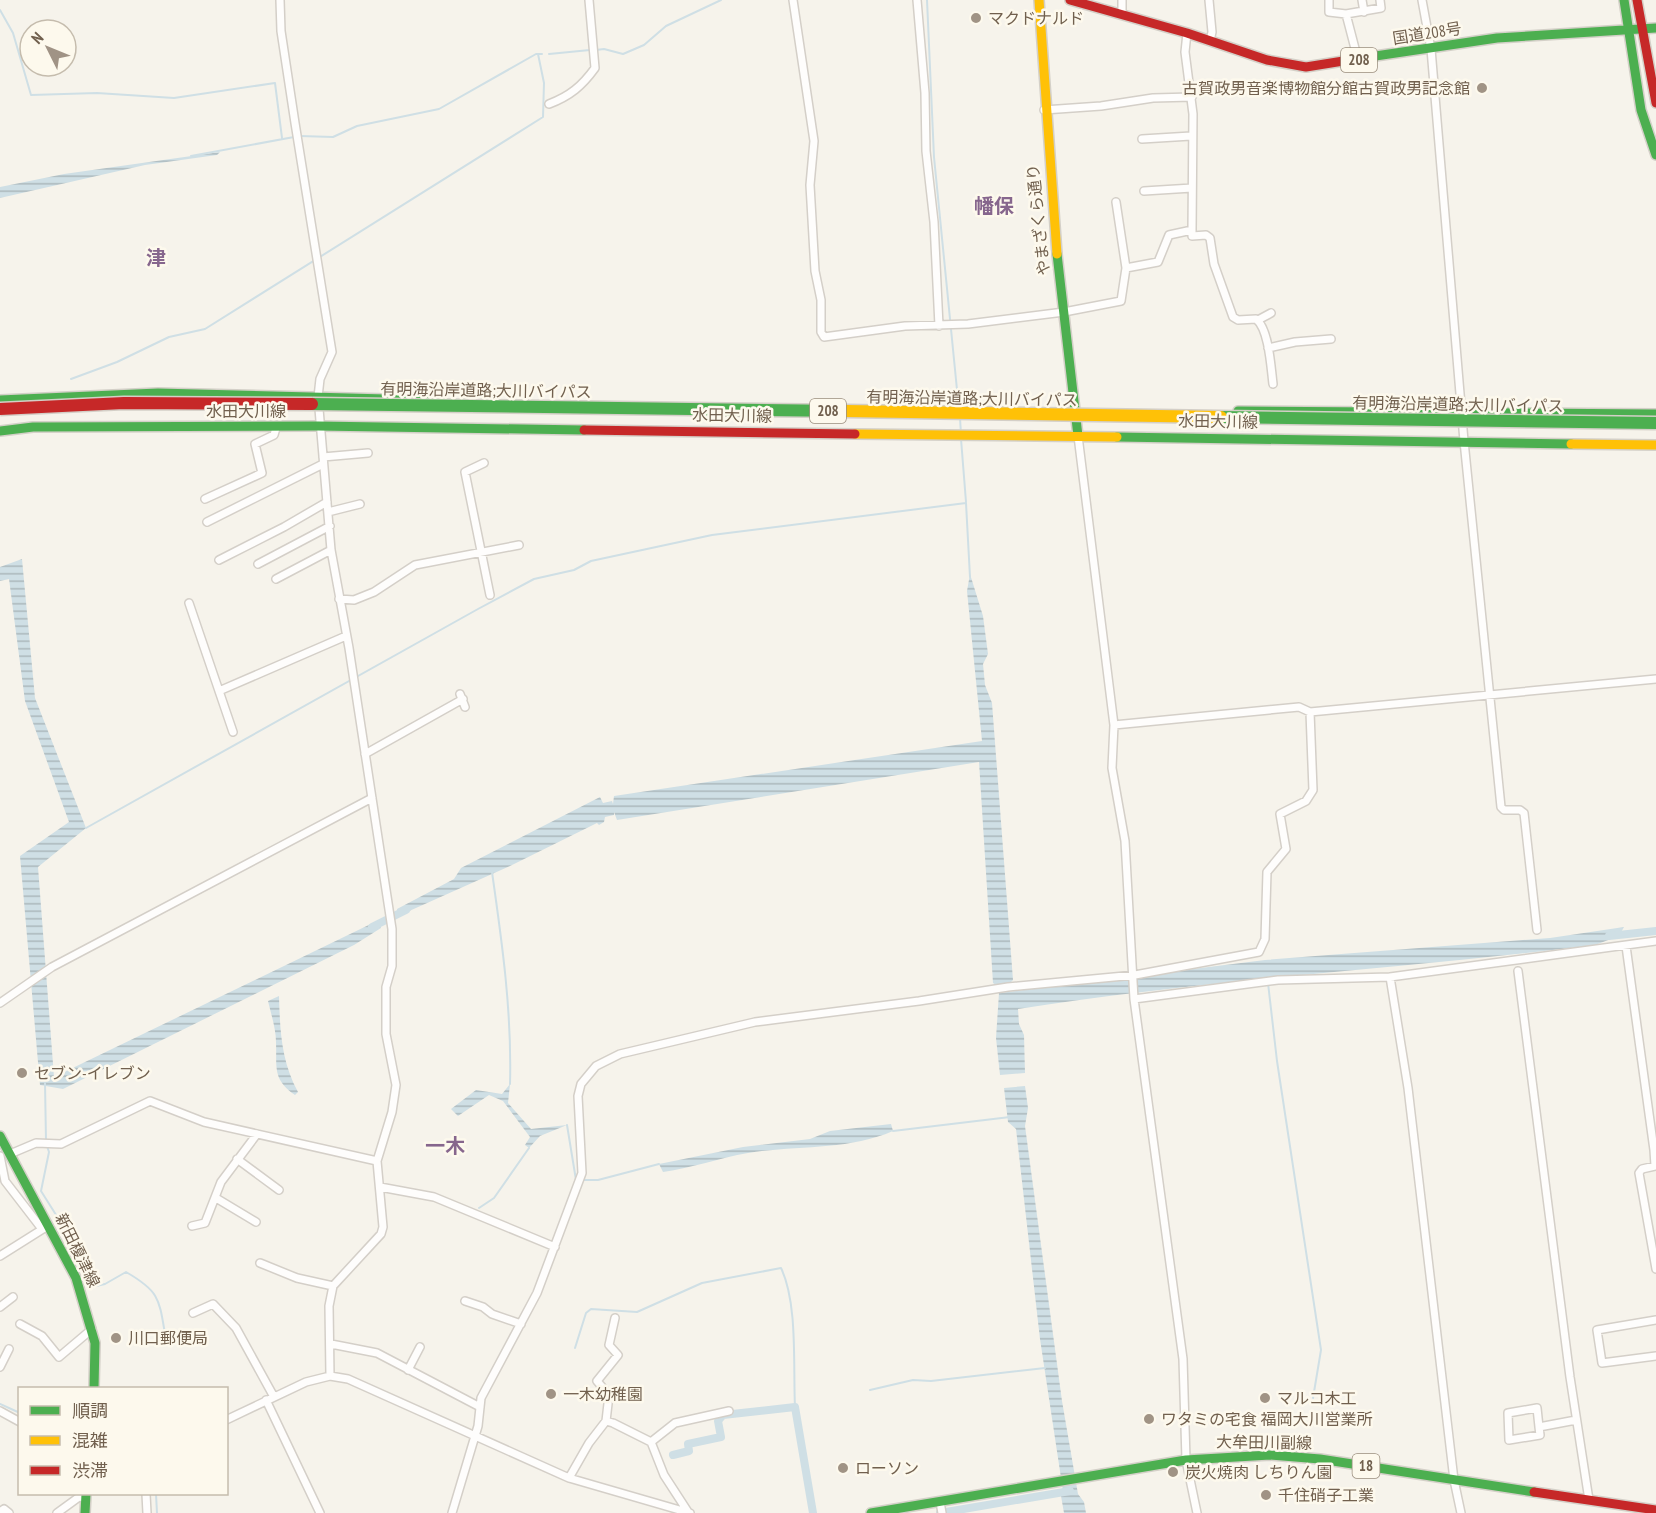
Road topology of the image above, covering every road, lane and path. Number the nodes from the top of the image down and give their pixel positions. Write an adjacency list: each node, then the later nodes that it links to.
1 (280, 0): 44 (street)
2 (589, 0): 27 (street)
3 (793, 0): 40 (street)
4 (917, 0): 40 (street)
5 (1040, 0): 28 (main road, やまざくら通り)
6 (1070, 0): 17 (main road, 国道208号 / 208)
7 (1122, 0): 17 (street)
8 (1209, 0): 22 (street)
9 (1329, 0): 16 (street)
10 (1362, 0): 15 (street)
11 (1380, 0): 15 (street)
12 (1422, 0): 23 (street)
13 (1624, 0): 18 (main road)
14 (1637, 0): 19 (main road)
15 (1364, 12): 16 (street)
16 (1346, 14): 24 (street)
17 (1122, 15): 21 (main road, 国道208号 / 208)
18 (1628, 28): 19 (main road, 国道208号 / 208); 23 (main road, 国道208号 / 208); 31 (main road)
19 (1643, 28): 20 (main road, 国道208号 / 208); 26 (main road)
20 (1656, 28)
21 (1187, 33): 22 (main road, 国道208号 / 208); 25 (street)
22 (1210, 41): 24 (main road, 国道208号 / 208)
23 (1431, 49): 24 (main road, 国道208号 / 208); 48 (street)
24 (1358, 60)
25 (1192, 97): 28 (street); 29 (street)
26 (1656, 103)
27 (549, 104)
28 (1044, 110): 37 (main road, やまざくら通り)
29 (1191, 136): 30 (street); 32 (street)
30 (1142, 139)
31 (1656, 155)
32 (1192, 188): 33 (street); 35 (street)
33 (1144, 191)
34 (1116, 202): 36 (street)
35 (1192, 230): 36 (street); 39 (street)
36 (1126, 268): 37 (street)
37 (1064, 312): 40 (street); 46 (main road, やまざくら通り)
38 (1271, 313): 39 (street)
39 (1258, 320): 42 (street)
40 (939, 326)
41 (1331, 339): 42 (street)
42 (1268, 348): 43 (street)
43 (1273, 384)
44 (318, 397): 45 (main road, 水田大川線); 46 (main road, 水田大川線); 51 (street)
45 (0, 400)
46 (1074, 409): 48 (main road, 水田大川線); 54 (main road, やまざくら通り)
47 (0, 411): 50 (main road, 有明海沿岸道路;大川バイパス / 208, bridge)
48 (1462, 412): 49 (main road, 水田大川線); 55 (street)
49 (1656, 414)
50 (1656, 425)
51 (318, 426): 52 (main road, 水田大川線); 54 (main road, 水田大川線); 58 (street)
52 (276, 428): 53 (main road, 水田大川線); 60 (street)
53 (0, 431)
54 (1078, 436): 55 (main road, 水田大川線); 81 (street)
55 (1464, 441): 56 (main road, 水田大川線); 78 (street)
56 (1656, 445)
57 (368, 453): 58 (street)
58 (323, 461): 61 (street); 64 (street)
59 (484, 463): 68 (street)
60 (206, 500)
61 (327, 502): 63 (street); 69 (street)
62 (360, 504): 63 (street)
63 (328, 512): 65 (street)
64 (207, 522)
65 (330, 526): 67 (street); 70 (street)
66 (519, 545): 68 (street)
67 (331, 550): 71 (street); 73 (street)
68 (483, 552): 72 (street); 73 (street)
69 (219, 560)
70 (258, 564)
71 (276, 579)
72 (490, 595)
73 (339, 599): 75 (street)
74 (189, 603): 77 (street)
75 (346, 636): 77 (street); 83 (street)
76 (1656, 679): 78 (street)
77 (219, 691): 82 (street)
78 (1489, 694): 80 (street); 85 (street)
79 (463, 700): 83 (street)
80 (1310, 712): 81 (street); 89 (street)
81 (1114, 725): 89 (street)
82 (233, 732)
83 (365, 754): 84 (street)
84 (372, 798): 92 (street); 96 (street)
85 (1537, 930)
86 (1656, 942): 87 (street)
87 (1626, 946): 90 (street); 106 (street)
88 (1518, 971): 131 (street)
89 (1134, 976): 91 (street); 103 (street)
90 (1390, 977): 91 (street); 139 (street)
91 (1134, 997): 137 (street)
92 (0, 1003)
93 (257, 1134): 94 (street); 95 (street); 96 (street)
94 (3, 1147): 102 (main road, 新田榎津線)
95 (237, 1159): 98 (street); 99 (street)
96 (377, 1161): 97 (street)
97 (380, 1187): 103 (street); 107 (street)
98 (279, 1190)
99 (216, 1198): 100 (street); 101 (street)
100 (256, 1222)
101 (192, 1226)
102 (46, 1227): 104 (street); 116 (main road, 新田榎津線)
103 (555, 1247): 115 (street)
104 (0, 1256)
105 (260, 1263): 107 (street)
106 (1656, 1269)
107 (333, 1286): 117 (street)
108 (13, 1297): 110 (street)
109 (465, 1301): 115 (street)
110 (0, 1307)
111 (193, 1313): 125 (street)
112 (615, 1318): 133 (street)
113 (1656, 1320): 120 (street)
114 (20, 1324): 116 (street)
115 (521, 1324): 127 (street)
116 (92, 1329): 124 (main road, 新田榎津線)
117 (331, 1344): 122 (street); 123 (street)
118 (420, 1347): 122 (street)
119 (9, 1349): 121 (street)
120 (1656, 1356)
121 (0, 1367)
122 (408, 1370): 127 (street)
123 (330, 1376): 125 (street); 135 (street)
124 (94, 1387)
125 (274, 1397): 126 (street)
126 (266, 1400): 130 (street); 150 (street)
127 (480, 1407): 135 (street)
128 (0, 1411): 132 (street)
129 (729, 1411): 136 (street)
130 (228, 1419)
131 (1576, 1420): 134 (street); 142 (street)
132 (18, 1421)
133 (606, 1421): 136 (street); 138 (street)
134 (1539, 1427): 134 (street)
135 (473, 1437): 138 (street); 151 (street)
136 (651, 1442): 152 (street)
137 (1186, 1460): 139 (main road, 大牟田川副線 / 18); 143 (main road, 大牟田川副線 / 18); 154 (street)
138 (569, 1478): 152 (street)
139 (1454, 1480): 142 (main road, 大牟田川副線 / 18); 155 (street)
140 (146, 1495): 149 (street)
141 (86, 1496): 147 (street); 148 (main road)
142 (1589, 1500): 144 (main road, 大牟田川副線 / 18)
143 (941, 1507): 153 (main road, 大牟田川副線 / 18)
144 (1656, 1510)
145 (0, 1512): 146 (street)
146 (9, 1513)
147 (57, 1513)
148 (85, 1513)
149 (147, 1513)
150 (320, 1513)
151 (452, 1513)
152 (689, 1513)
153 (871, 1513)
154 (1197, 1513)
155 (1461, 1513)

